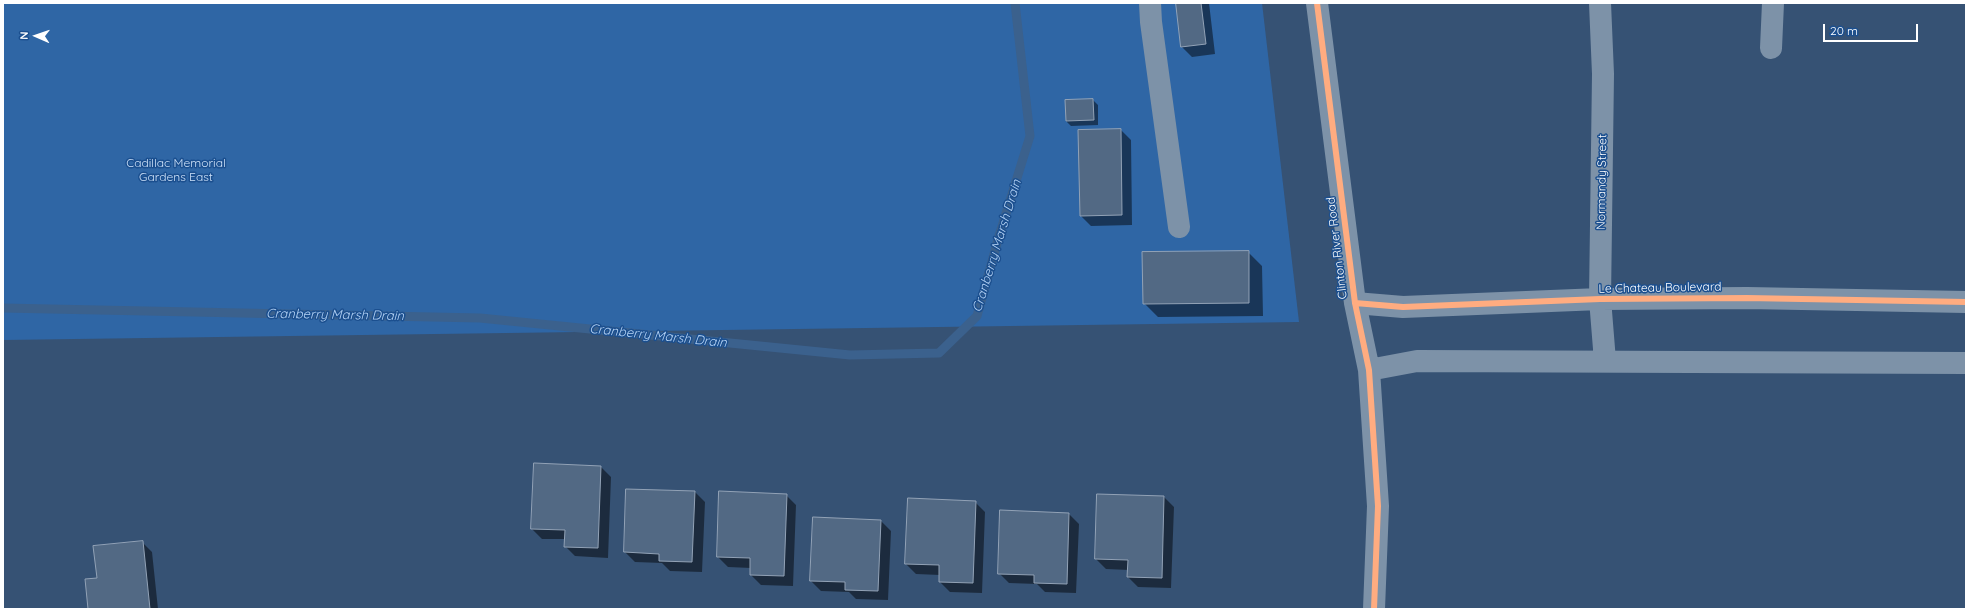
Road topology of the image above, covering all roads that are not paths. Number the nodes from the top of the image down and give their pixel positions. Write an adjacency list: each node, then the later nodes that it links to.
1 (1150, 3): 6 (street)
2 (1318, 3): 9 (street, Clinton River Road)
3 (1600, 3): 7 (street, Normandy Street)
4 (1773, 3): 5 (street)
5 (1771, 48)
6 (1179, 227)
7 (1600, 299): 8 (street, Le Chateau Boulevard); 9 (street, Le Chateau Boulevard); 10 (street, Normandy Street)
8 (1966, 302)
9 (1355, 303): 12 (street, Clinton River Road)
10 (1605, 361): 11 (street); 12 (street)
11 (1966, 363)
12 (1368, 370): 13 (street, Clinton River Road)
13 (1374, 609)

